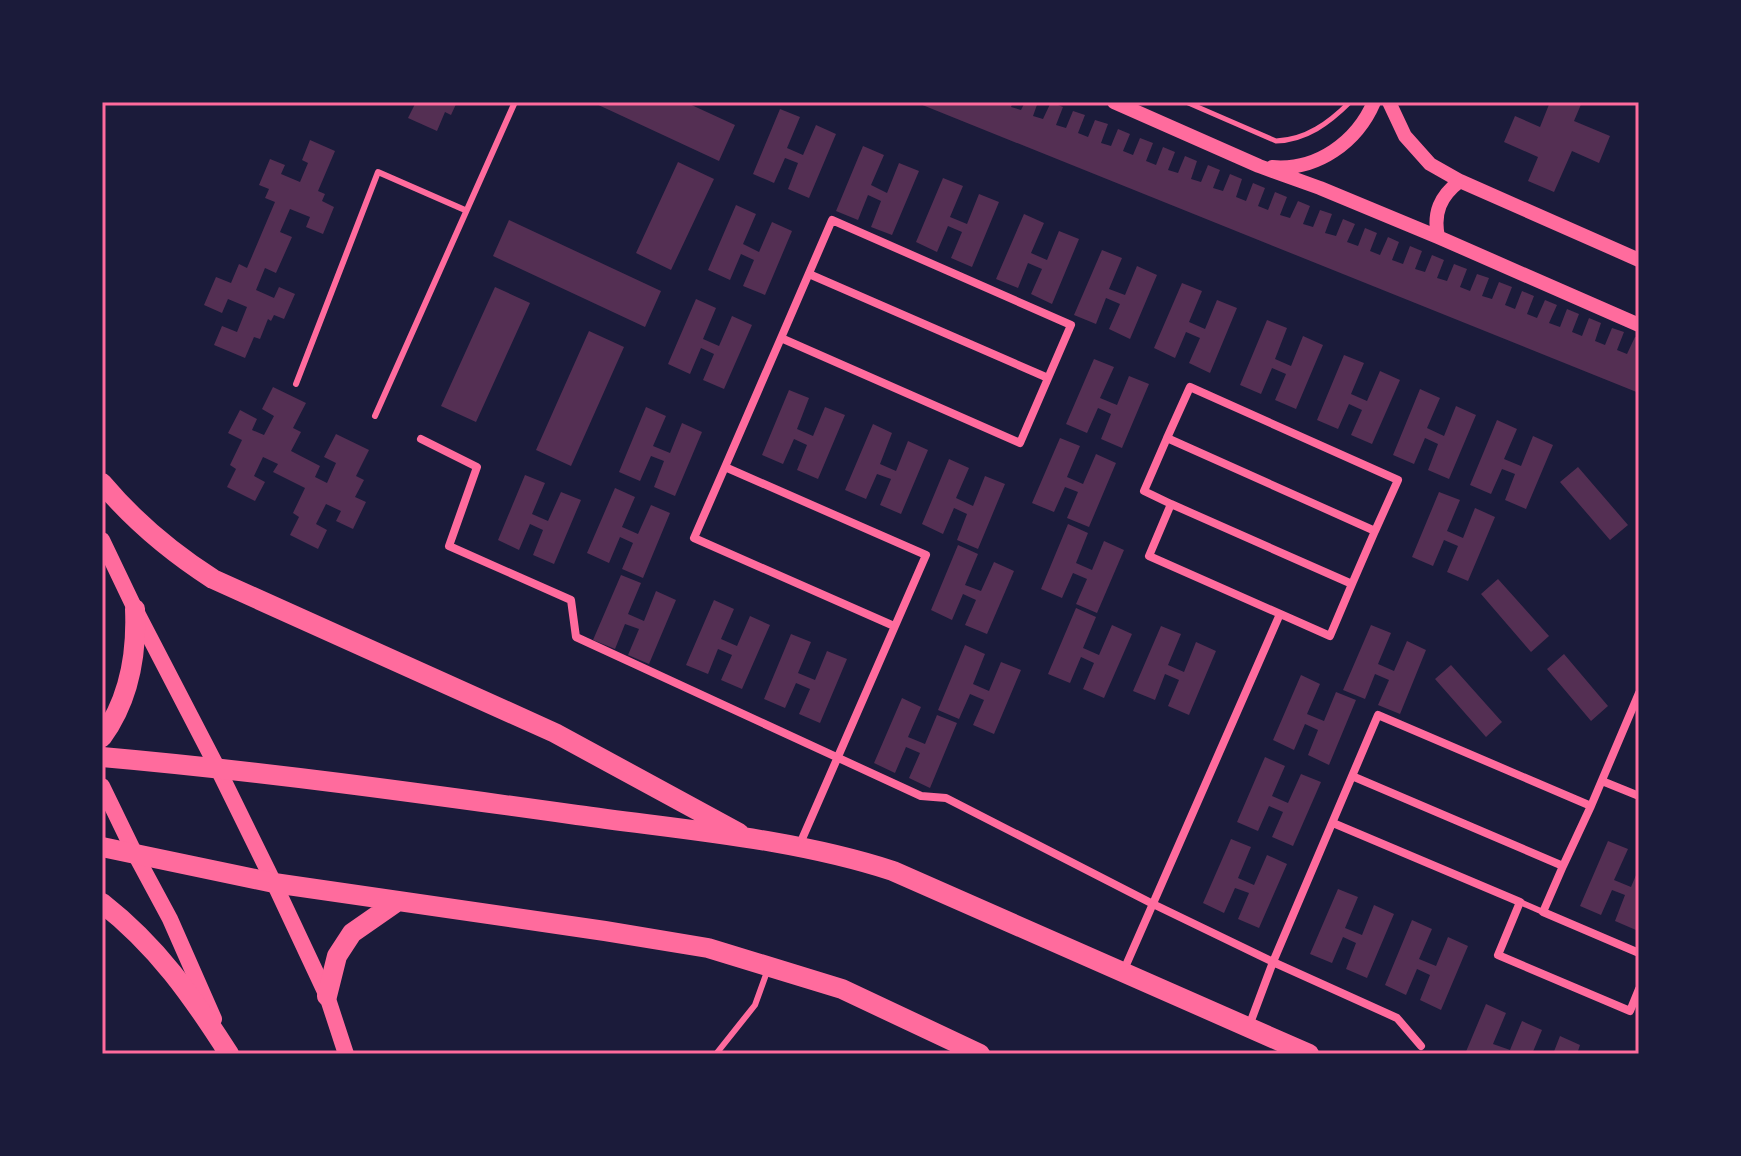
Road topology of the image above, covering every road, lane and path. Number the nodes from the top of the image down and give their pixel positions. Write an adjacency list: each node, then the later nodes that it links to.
1 (515, 102): 9 (lane)
2 (1114, 102): 7 (street)
3 (1186, 102): 4 (path)
4 (1350, 102)
5 (1374, 102): 7 (street)
6 (1389, 102): 8 (street)
7 (1259, 166): 10 (street)
8 (1460, 181): 10 (street); 11 (street)
9 (465, 210): 16 (lane); 17 (lane)
10 (1438, 237): 13 (street)
11 (1639, 260)
12 (809, 274): 14 (street); 15 (street); 15 (street)
13 (1639, 325)
14 (781, 338): 15 (street); 20 (street)
15 (1048, 378)
16 (296, 384)
17 (375, 416)
18 (1167, 438): 22 (street); 23 (street); 23 (street)
19 (421, 439): 32 (street)
20 (725, 467): 28 (street); 28 (street)
21 (102, 483): 40 (main road)
22 (1171, 504): 25 (street); 27 (street)
23 (1375, 531): 25 (street)
24 (102, 540): 26 (main road)
25 (1352, 584): 27 (street)
26 (135, 609): 30 (main road); 33 (main road)
27 (1280, 614): 49 (street)
28 (894, 626): 32 (street)
29 (1639, 693): 35 (street)
30 (102, 737)
31 (102, 757): 33 (main road)
32 (838, 758): 42 (street); 49 (street)
33 (217, 767): 40 (main road); 45 (main road)
34 (1352, 776): 38 (street); 39 (street); 44 (street)
35 (1602, 781): 37 (street); 38 (street)
36 (102, 786): 43 (main road)
37 (1639, 796)
38 (1591, 806): 44 (street)
39 (1333, 823): 47 (street); 52 (street)
40 (750, 839): 42 (main road)
41 (102, 847): 43 (main road)
42 (799, 847): 54 (main road)
43 (135, 854): 45 (main road); 59 (main road)
44 (1563, 866): 50 (street)
45 (274, 883): 46 (main road); 56 (main road)
46 (398, 901): 53 (main road); 56 (main road)
47 (1520, 902): 50 (lane); 55 (street)
48 (102, 903): 59 (main road)
49 (1153, 904): 52 (street); 54 (street)
50 (1543, 912): 51 (street)
51 (1639, 953)
52 (1273, 962): 57 (street); 58 (street)
53 (769, 965): 61 (lane); 62 (main road)
54 (1122, 973): 57 (main road)
55 (1639, 989)
56 (327, 996): 60 (main road)
57 (1248, 1028): 63 (main road)
58 (1421, 1046)
59 (229, 1054)
60 (346, 1054)
61 (716, 1054)
62 (980, 1054)
63 (1309, 1054)

